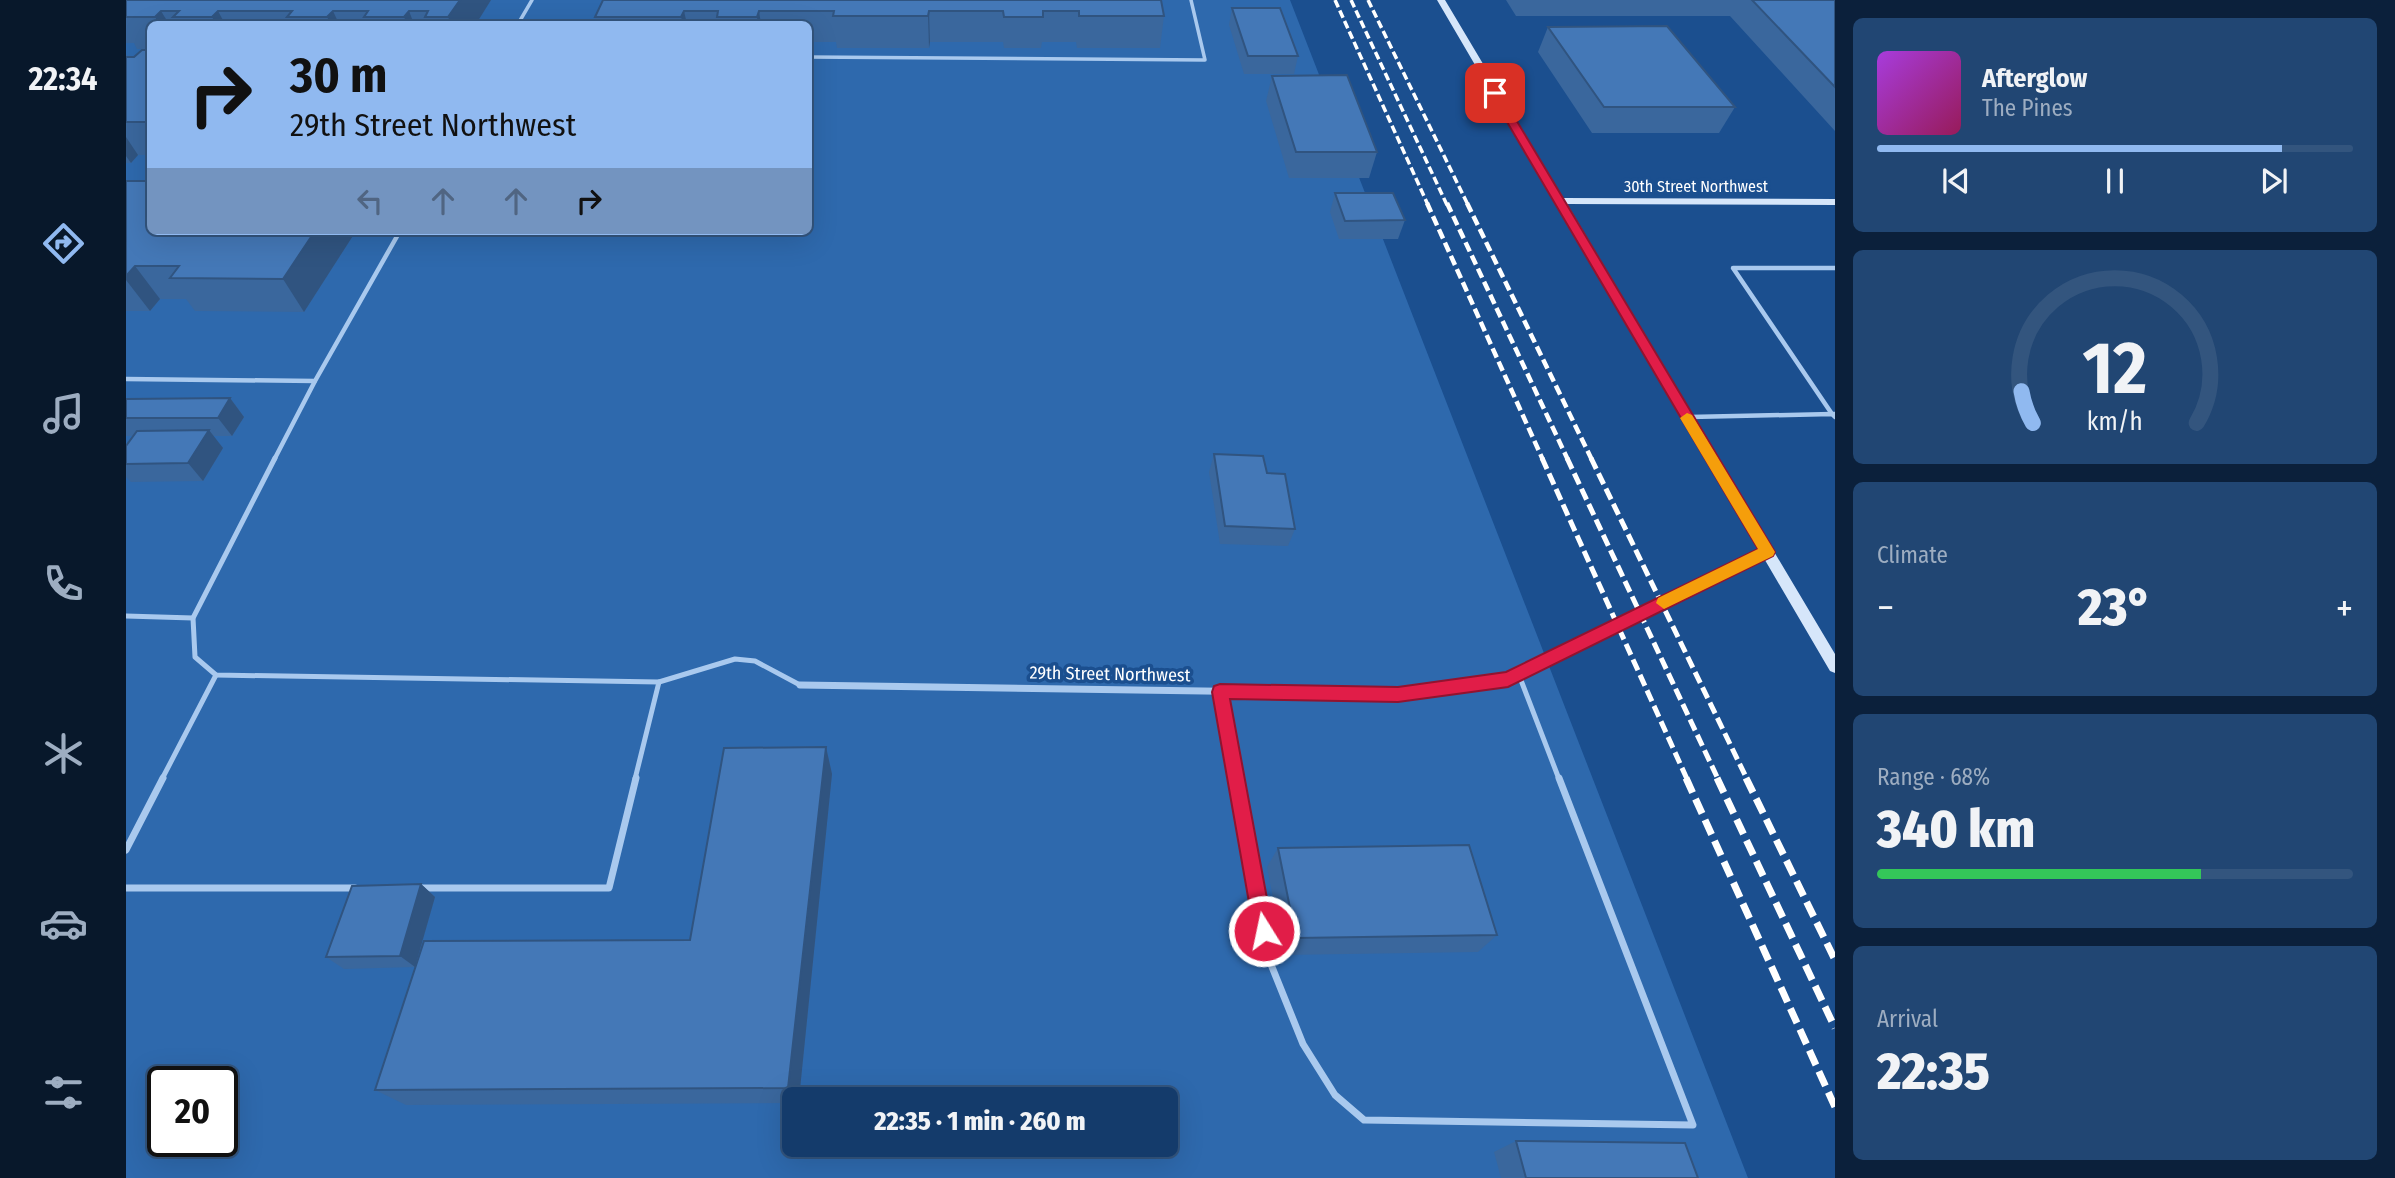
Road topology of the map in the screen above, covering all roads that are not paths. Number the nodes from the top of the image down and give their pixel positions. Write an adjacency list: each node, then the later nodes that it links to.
1 (532, 0): 4 (lane)
2 (1191, 0): 5 (lane)
3 (1440, 0): 6 (street)
4 (520, 21)
5 (812, 57)
6 (1558, 201): 7 (street, 30th Street Northwest); 13 (street)
7 (1835, 202)
8 (398, 235): 11 (lane)
9 (1835, 268): 12 (lane)
10 (126, 379): 11 (lane)
11 (315, 381): 16 (lane)
12 (1834, 415): 13 (lane)
13 (1687, 417): 14 (street)
14 (1767, 552): 17 (street); 19 (street, 29th Street Northwest)
15 (126, 616): 16 (lane)
16 (193, 618): 18 (lane)
17 (1835, 667)
18 (216, 675): 20 (lane); 23 (lane)
19 (1519, 675): 22 (street, 29th Street Northwest); 22 (lane)
20 (659, 682): 21 (lane); 26 (lane)
21 (800, 685): 22 (street, 29th Street Northwest)
22 (1220, 692)
23 (126, 850)
24 (126, 888): 25 (lane)
25 (360, 888)
26 (415, 888)

